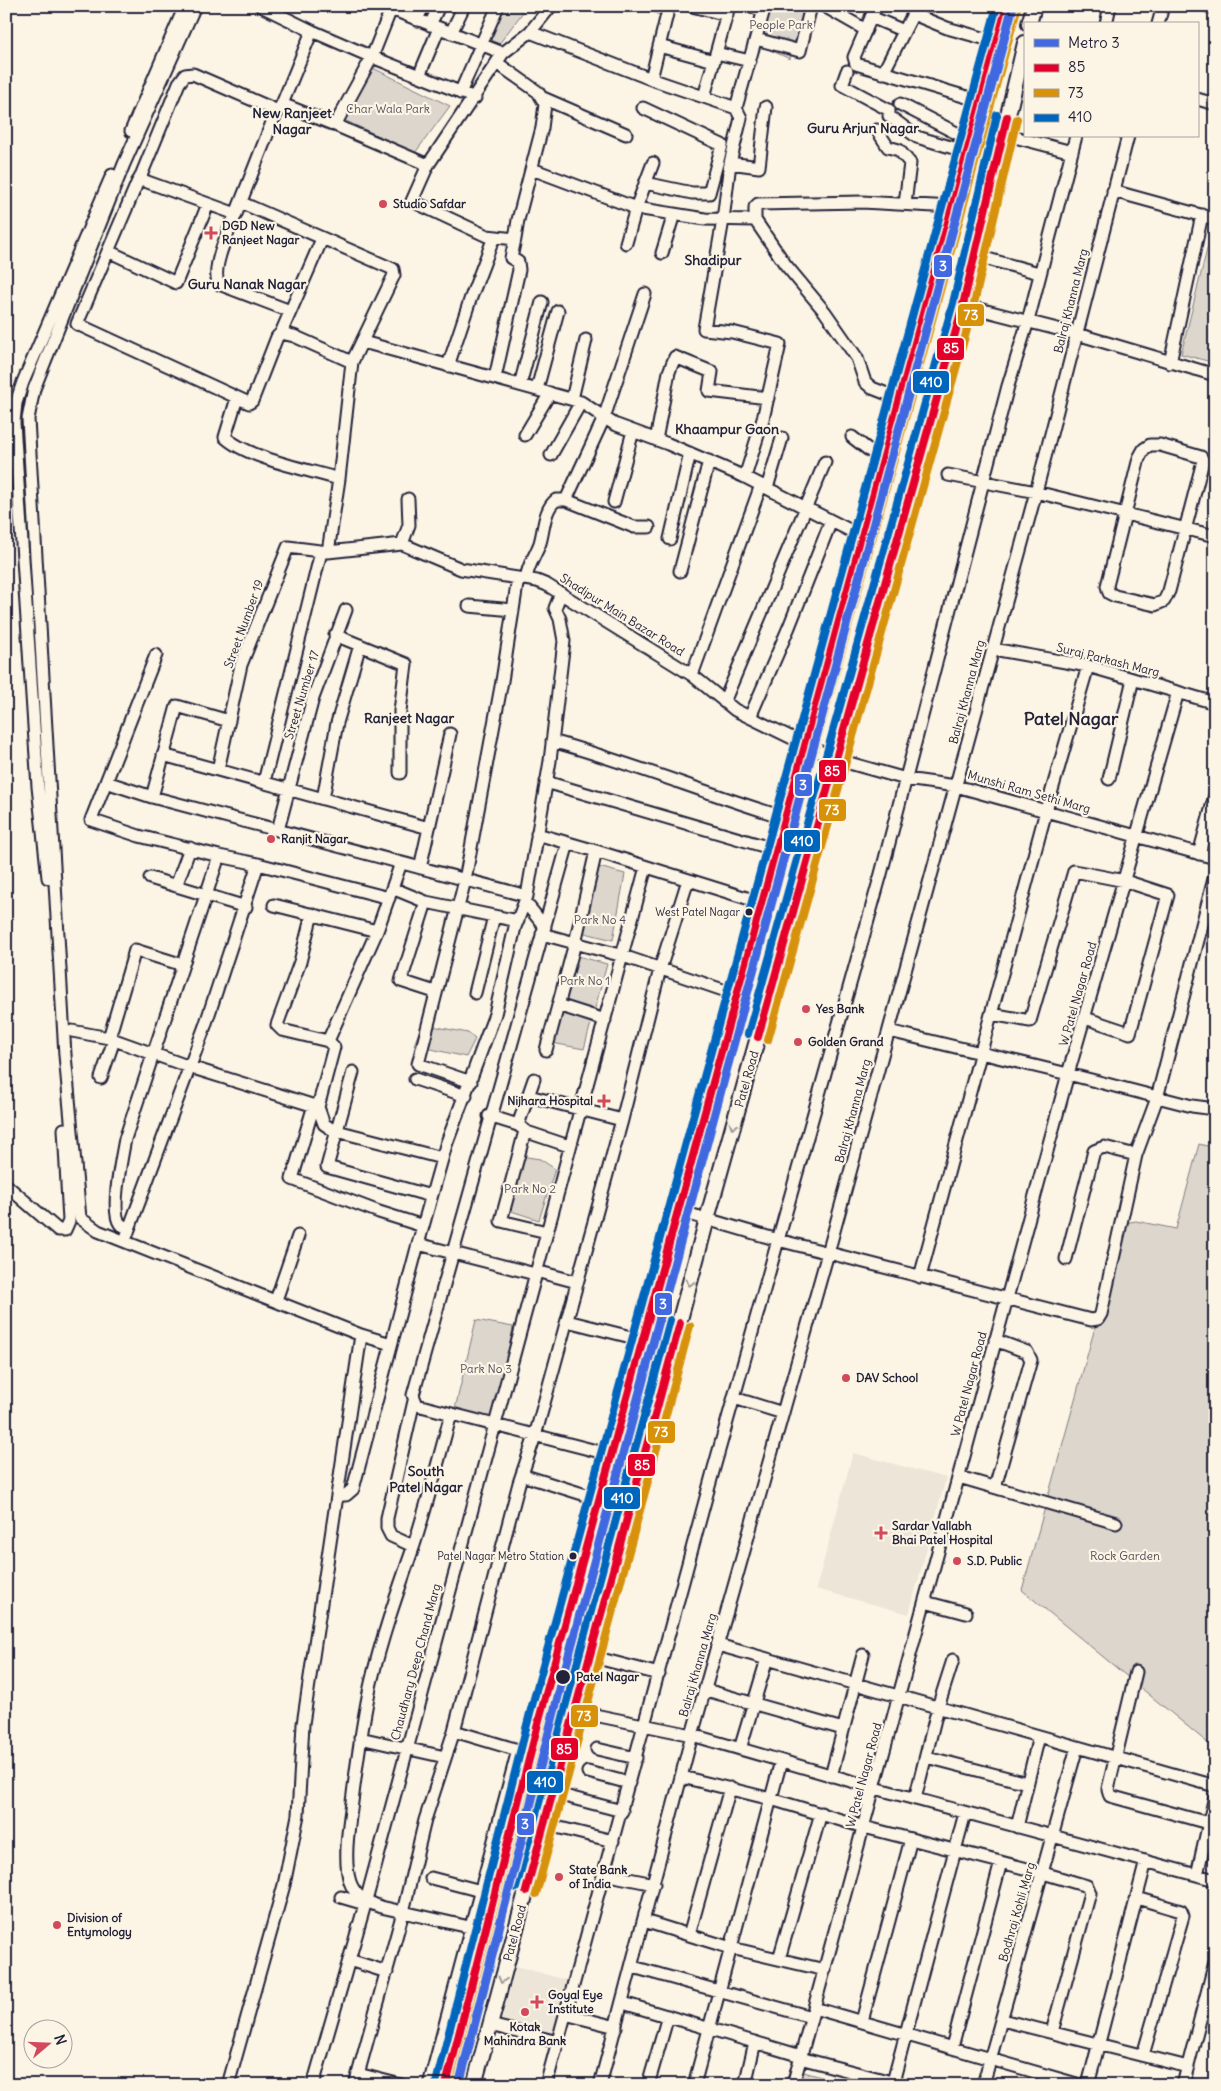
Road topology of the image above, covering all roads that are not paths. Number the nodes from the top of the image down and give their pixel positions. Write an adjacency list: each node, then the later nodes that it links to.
1 (185, 6): 258 (street)
2 (196, 6): 267 (street)
3 (261, 6): 33 (street)
4 (423, 6): 27 (street)
5 (439, 6): 31 (street)
6 (464, 6): 36 (street)
7 (498, 6): 39 (street)
8 (535, 6): 21 (street)
9 (669, 6): 40 (street)
10 (692, 6): 24 (street)
11 (748, 6): 23 (street)
12 (811, 6): 37 (street)
13 (824, 6): 32 (street)
14 (876, 6): 26 (street)
15 (1007, 6): 38 (main road)
16 (1034, 6): 28 (main road)
17 (1110, 6): 29 (street)
18 (1163, 6): 30 (street)
19 (1207, 6): 22 (street)
20 (386, 8): 27 (street); 42 (street)
21 (550, 8): 34 (street)
22 (1215, 8)
23 (765, 9): 37 (street)
24 (728, 10): 43 (street)
25 (915, 10): 35 (street); 38 (street)
26 (871, 18): 32 (street); 35 (street)
27 (417, 20): 31 (street)
28 (1030, 22)
29 (1106, 22)
30 (1159, 22)
31 (434, 27): 36 (street); 48 (street)
32 (866, 30): 47 (street)
33 (312, 31): 42 (street); 58 (street)
34 (530, 32): 44 (street); 49 (street)
35 (904, 32): 47 (street)
36 (452, 33): 39 (street)
37 (756, 39): 45 (street)
38 (997, 42): 55 (main road)
39 (480, 44): 44 (street); 50 (street)
40 (659, 46): 43 (street); 49 (street)
41 (1024, 47): 65 (main road, Patel Road)
42 (372, 57): 48 (street); 62 (street)
43 (715, 57): 45 (street); 51 (street)
44 (500, 58): 52 (street); 53 (street)
45 (750, 62): 61 (street)
46 (847, 71): 68 (street)
47 (883, 73): 55 (street)
48 (419, 76): 50 (street)
49 (651, 79): 51 (street)
50 (460, 93): 52 (street)
51 (704, 97): 61 (street)
52 (475, 98): 72 (street)
53 (543, 98): 64 (street); 73 (street)
54 (1198, 99): 57 (street)
55 (980, 101): 68 (main road)
56 (900, 104): 68 (street)
57 (1215, 104)
58 (280, 107): 62 (street); 74 (street); 77 (street)
59 (766, 107): 71 (street)
60 (643, 108): 75 (street)
61 (736, 108): 71 (street)
62 (335, 126): 72 (street)
63 (877, 130): 79 (street)
64 (626, 134)
65 (1003, 134): 69 (street); 94 (main road, Patel Road)
66 (1076, 138): 69 (street)
67 (1127, 138): 76 (street, Balraj Khanna Marg)
68 (968, 146): 80 (main road)
69 (1072, 152): 95 (street)
70 (653, 162): 75 (street)
71 (730, 163): 86 (street)
72 (428, 165): 88 (street)
73 (532, 169): 81 (street); 90 (street)
74 (138, 182): 78 (street); 92 (street)
75 (645, 183): 81 (street)
76 (1113, 191): 84 (street); 103 (street, Balraj Khanna Marg)
77 (242, 203): 82 (street); 89 (street)
78 (208, 204): 82 (street); 92 (street)
79 (905, 204): 80 (street); 87 (street)
80 (952, 207): 116 (main road)
81 (636, 208): 83 (street); 91 (street)
82 (236, 214): 99 (street)
83 (674, 214): 86 (street); 93 (street)
84 (1202, 216): 85 (street); 107 (street)
85 (1215, 219)
86 (723, 220): 87 (street); 115 (street)
87 (755, 220): 116 (street)
88 (494, 237): 90 (street); 108 (street)
89 (322, 239): 99 (street); 105 (street)
90 (515, 239): 110 (street)
91 (626, 243)
92 (108, 251): 114 (street)
93 (662, 253)
94 (973, 255): 95 (street); 98 (main road, Patel Road)
95 (1038, 273): 101 (street)
96 (645, 294): 118 (street)
97 (542, 302): 111 (street)
98 (963, 304): 101 (street); 171 (main road, Patel Road)
99 (290, 311): 102 (street)
100 (558, 311): 112 (street)
101 (1028, 321): 103 (street); 132 (street)
102 (281, 333): 106 (street); 114 (street)
103 (1077, 334): 107 (street); 134 (street, Balraj Khanna Marg)
104 (586, 340): 117 (street)
105 (363, 342): 106 (street); 108 (street)
106 (352, 362): 131 (street)
107 (1170, 363): 109 (street)
108 (448, 366): 110 (street)
109 (1215, 375)
110 (494, 378): 111 (street)
111 (520, 385): 112 (street)
112 (537, 389): 113 (street)
113 (550, 393): 117 (street); 120 (street)
114 (237, 398): 131 (street)
115 (768, 398): 123 (street); 130 (street)
116 (900, 399): 127 (main road)
117 (576, 400): 118 (street); 125 (street)
118 (604, 418): 119 (street); 136 (street)
119 (633, 432): 123 (street); 137 (street)
120 (525, 435)
121 (852, 437): 127 (street)
122 (782, 438): 133 (street)
123 (656, 440): 124 (street)
124 (690, 453): 126 (street); 145 (street)
125 (551, 455)
126 (708, 461): 130 (street); 149 (street)
127 (884, 461): 144 (main road)
128 (825, 462): 138 (street)
129 (948, 475): 132 (street)
130 (744, 477): 133 (street)
131 (339, 479): 148 (street)
132 (984, 482): 134 (street); 174 (street)
133 (764, 487): 138 (street); 160 (street)
134 (1036, 492): 139 (street); 157 (street, Balraj Khanna Marg)
135 (408, 499): 146 (street)
136 (566, 500): 141 (street); 150 (street)
137 (614, 502)
138 (806, 508): 140 (street); 163 (street)
139 (1125, 514): 142 (street); 142 (street); 142 (street)
140 (830, 521): 144 (street); 165 (street)
141 (649, 527)
142 (1185, 528): 143 (street)
143 (1215, 536)
144 (863, 537): 169 (main road)
145 (670, 539)
146 (402, 544): 148 (street, Shadipur Main Bazar Road); 150 (street, Shadipur Main Bazar Road)
147 (288, 547): 148 (street, Shadipur Main Bazar Road); 166 (street, Street Number 19)
148 (325, 552): 177 (street)
149 (680, 571)
150 (522, 579): 151 (street, Shadipur Main Bazar Road); 154 (street)
151 (562, 594): 160 (street, Shadipur Main Bazar Road); 168 (street)
152 (469, 606): 154 (street)
153 (346, 610): 155 (street, Street Number 17)
154 (513, 610): 203 (street)
155 (335, 635): 156 (street); 180 (street, Street Number 17)
156 (360, 646): 173 (street); 183 (street)
157 (993, 648): 159 (street, Suraj Parkash Marg); 179 (street, Balraj Khanna Marg)
158 (156, 655): 176 (street)
159 (1088, 666): 161 (street, Suraj Parkash Marg); 184 (street)
160 (692, 675): 163 (street, Shadipur Main Bazar Road)
161 (1133, 679): 162 (street, Suraj Parkash Marg); 175 (street)
162 (1178, 692): 164 (street, Suraj Parkash Marg); 189 (street, W Patel Nagar Road)
163 (724, 702): 165 (street, Shadipur Main Bazar Road)
164 (1215, 703)
165 (750, 717): 169 (street, Shadipur Main Bazar Road)
166 (229, 721): 170 (street); 172 (street, Street Number 19)
167 (450, 734): 186 (street)
168 (552, 742): 178 (street); 185 (street)
169 (806, 745): 171 (street, Shadipur Main Bazar Road); 185 (main road)
170 (163, 755): 172 (street); 182 (street)
171 (835, 759): 174 (street, Munshi Ram Sethi Marg); 261 (main road, Patel Road, one-way to 261)
172 (218, 770): 177 (street)
173 (400, 773)
174 (906, 779): 179 (street, Munshi Ram Sethi Marg); 266 (street)
175 (1109, 779)
176 (106, 782): 182 (street); 191 (street)
177 (264, 782): 180 (street)
178 (546, 782): 188 (street); 192 (street)
179 (956, 786): 184 (street, Munshi Ram Sethi Marg); 232 (street, Balraj Khanna Marg)
180 (289, 789): 183 (street); 187 (street, Street Number 17)
181 (1215, 795): 194 (street)
182 (152, 797): 187 (street)
183 (323, 799): 186 (street)
184 (1046, 811): 189 (street, Munshi Ram Sethi Marg); 228 (street)
185 (786, 818): 192 (main road)
186 (429, 828): 200 (street)
187 (278, 830): 197 (street)
188 (537, 834): 190 (street); 209 (street)
189 (1138, 837): 194 (street, Munshi Ram Sethi Marg); 205 (street, W Patel Nagar Road)
190 (568, 842): 193 (street); 218 (street)
191 (190, 848): 195 (street); 206 (street)
192 (777, 850): 260 (main road)
193 (596, 851): 199 (street); 220 (street)
194 (1199, 854): 196 (street, Munshi Ram Sethi Marg)
195 (219, 856): 198 (street); 208 (street)
196 (1215, 858)
197 (401, 863): 200 (street); 207 (street)
198 (258, 864): 207 (street); 213 (street)
199 (646, 867): 204 (street); 221 (street, Chaudhary Deep Chand Marg)
200 (420, 868): 203 (street)
201 (1215, 875): 247 (street)
202 (150, 878): 206 (street)
203 (465, 880): 209 (street); 214 (street)
204 (688, 880): 210 (street); 223 (street)
205 (1125, 881): 228 (street); 229 (street, W Patel Nagar Road); 229 (street)
206 (176, 886): 208 (street)
207 (390, 893): 211 (street); 219 (street)
208 (206, 896): 213 (street); 222 (street)
209 (526, 899): 217 (street); 218 (street)
210 (753, 900)
211 (426, 902): 214 (street); 224 (street)
212 (274, 905): 215 (street)
213 (246, 907): 238 (street)
214 (458, 908): 216 (street); 224 (street)
215 (312, 914): 219 (street); 234 (street)
216 (494, 916): 217 (street); 226 (street)
217 (518, 921): 244 (street)
218 (544, 930): 220 (street); 251 (street)
219 (377, 931): 234 (street)
220 (575, 943): 221 (street); 227 (street)
221 (623, 956): 223 (street); 230 (street, Chaudhary Deep Chand Marg)
222 (183, 965): 233 (street); 236 (street)
223 (660, 969): 225 (street); 252 (street)
224 (435, 992): 244 (street)
225 (729, 992)
226 (475, 993)
227 (558, 1005): 230 (street); 235 (street)
228 (991, 1014): 237 (street)
229 (1085, 1018): 240 (street, W Patel Nagar Road)
230 (605, 1020): 249 (street, Chaudhary Deep Chand Marg)
231 (72, 1031): 233 (street)
232 (889, 1031): 237 (street); 270 (street, Balraj Khanna Marg)
233 (111, 1039): 236 (street); 241 (street)
234 (328, 1041): 248 (street)
235 (546, 1050)
236 (153, 1053): 238 (street); 263 (street)
237 (980, 1054): 240 (street); 273 (street)
238 (190, 1067): 248 (street); 263 (street)
239 (353, 1072): 254 (street)
240 (1068, 1074): 247 (street); 275 (street, W Patel Nagar Road)
241 (101, 1078)
242 (416, 1079): 245 (street)
243 (534, 1079): 246 (street)
244 (471, 1082): 245 (street)
245 (466, 1096): 257 (street)
246 (528, 1096): 249 (street); 253 (street)
247 (1157, 1098): 250 (street); 256 (street)
248 (316, 1106): 254 (street); 262 (street)
249 (580, 1109): 252 (street); 255 (street, Chaudhary Deep Chand Marg)
250 (1215, 1109)
251 (490, 1116): 253 (street); 269 (street)
252 (622, 1120): 274 (street)
253 (522, 1128): 255 (street); 264 (street)
254 (335, 1131): 257 (street); 259 (street)
255 (570, 1146): 264 (street, Chaudhary Deep Chand Marg)
256 (1136, 1155): 271 (street); 275 (street)
257 (442, 1158): 259 (street)
258 (6, 1185)
259 (431, 1196): 262 (street)
260 (679, 1211): 261 (street); 288 (main road)
261 (707, 1220): 266 (street); 289 (main road, Patel Road, one-way to 289)
262 (423, 1226): 268 (street)
263 (129, 1229): 267 (street)
264 (547, 1232): 272 (street, Chaudhary Deep Chand Marg)
265 (298, 1236): 276 (street)
266 (778, 1240): 270 (street); 282 (street)
267 (125, 1241): 276 (street)
268 (418, 1244): 269 (street); 281 (street)
269 (451, 1253): 272 (street); 283 (street)
270 (828, 1253): 273 (street); 285 (street, Balraj Khanna Marg)
271 (1066, 1259)
272 (536, 1273): 274 (street); 286 (street, Chaudhary Deep Chand Marg)
273 (920, 1277): 275 (street)
274 (577, 1282): 277 (street)
275 (1006, 1299): 280 (street, W Patel Nagar Road)
276 (276, 1300): 278 (street)
277 (567, 1321): 279 (street); 287 (street)
278 (361, 1334): 281 (street); 293 (street)
279 (635, 1338)
280 (995, 1340): 291 (street, W Patel Nagar Road); 292 (street)
281 (391, 1344): 293 (street)
282 (734, 1398): 285 (street); 305 (street)
283 (414, 1400): 284 (street); 296 (street)
284 (451, 1414): 286 (street); 296 (street)
285 (783, 1414): 299 (street, Balraj Khanna Marg)
286 (496, 1427): 287 (street); 319 (street, Chaudhary Deep Chand Marg)
287 (535, 1436): 288 (street); 290 (street)
288 (612, 1454): 289 (street); 364 (main road)
289 (642, 1464): 311 (main road, Patel Road)
290 (522, 1475): 294 (street); 314 (street)
291 (959, 1477): 292 (street); 297 (street, W Patel Nagar Road)
292 (996, 1487): 295 (street)
293 (337, 1495): 395 (street)
294 (589, 1496)
295 (1116, 1523)
296 (413, 1546): 317 (street)
297 (925, 1602): 298 (street); 308 (street, W Patel Nagar Road)
298 (966, 1613)
299 (718, 1646): 301 (street); 307 (street, Balraj Khanna Marg)
300 (863, 1655): 306 (street)
301 (767, 1659): 306 (street); 309 (street)
302 (605, 1660): 305 (street)
303 (954, 1660): 310 (street)
304 (1136, 1672): 325 (street)
305 (659, 1674): 312 (street)
306 (855, 1684): 308 (street); 313 (street)
307 (706, 1690): 309 (street); 315 (street, Balraj Khanna Marg)
308 (899, 1696): 310 (street); 334 (street, W Patel Nagar Road)
309 (754, 1704): 313 (street); 321 (street)
310 (938, 1707): 316 (street); 323 (street)
311 (575, 1711): 312 (street); 335 (main road, Patel Road)
312 (645, 1726): 315 (street); 324 (street)
313 (843, 1729): 329 (street)
314 (454, 1731): 322 (street); 358 (street)
315 (692, 1735): 321 (street); 328 (street, Balraj Khanna Marg)
316 (1038, 1736): 318 (street); 331 (street)
317 (360, 1738): 319 (street); 361 (street)
318 (1077, 1747): 325 (street); 346 (street, Bodhraj Kohli Marg)
319 (406, 1748): 322 (street); 361 (street, Chaudhary Deep Chand Marg)
320 (597, 1749): 324 (street)
321 (740, 1749): 326 (street)
322 (445, 1757): 362 (street)
323 (927, 1757): 331 (street); 338 (street)
324 (636, 1758): 330 (street)
325 (1116, 1758): 332 (street); 342 (street)
326 (782, 1761): 329 (street); 337 (street)
327 (588, 1772): 330 (street)
328 (682, 1776): 333 (street); 357 (street, Balraj Khanna Marg)
329 (831, 1776): 334 (street)
330 (629, 1782): 339 (street)
331 (1027, 1783): 344 (street)
332 (1215, 1786)
333 (730, 1788): 337 (street); 365 (street)
334 (875, 1788): 338 (street); 345 (street, W Patel Nagar Road)
335 (553, 1793): 339 (street); 343 (main road, Patel Road)
336 (1215, 1796): 342 (street)
337 (771, 1799): 341 (street); 366 (street)
338 (915, 1799): 340 (street)
339 (622, 1811): 348 (street)
340 (965, 1813): 344 (street); 349 (street)
341 (821, 1814): 345 (street); 367 (street)
342 (1208, 1823): 354 (street)
343 (544, 1824): 348 (street); 380 (main road, Patel Road, one-way to 380)
344 (1017, 1826): 346 (street)
345 (864, 1827): 347 (street); 371 (street, W Patel Nagar Road)
346 (1053, 1836): 351 (street); 352 (street, Bodhraj Kohli Marg)
347 (911, 1839): 349 (street); 379 (street)
348 (614, 1841): 353 (street)
349 (955, 1850): 350 (street); 384 (street)
350 (1001, 1862): 352 (street); 388 (street)
351 (1146, 1862): 354 (street); 360 (street)
352 (1043, 1872): 378 (street, Bodhraj Kohli Marg); 383 (street)
353 (604, 1874): 357 (street); 376 (street)
354 (1197, 1875): 356 (street)
355 (431, 1878): 358 (street)
356 (1215, 1880)
357 (654, 1884): 363 (street, Balraj Khanna Marg)
358 (481, 1891): 364 (street)
359 (341, 1897): 361 (street)
360 (1137, 1898): 387 (street); 389 (street)
361 (366, 1903): 362 (street); 368 (street, Chaudhary Deep Chand Marg)
362 (404, 1912): 364 (street); 372 (street)
363 (644, 1921): 365 (street); 370 (street, Balraj Khanna Marg)
364 (478, 1929): 398 (street); 399 (main road)
365 (689, 1935): 366 (street)
366 (731, 1948): 367 (street); 373 (street)
367 (779, 1959): 371 (street)
368 (349, 1960): 372 (street); 396 (street, Chaudhary Deep Chand Marg)
369 (1215, 1962): 392 (street)
370 (633, 1967): 373 (street); 374 (street, Balraj Khanna Marg)
371 (824, 1970): 375 (street, W Patel Nagar Road)
372 (387, 1972): 393 (street)
373 (719, 1992): 375 (street); 382 (street)
374 (622, 2003): 377 (street); 381 (street, Balraj Khanna Marg)
375 (813, 2013): 379 (street); 390 (street, W Patel Nagar Road)
376 (565, 2014): 381 (street); 385 (street)
377 (668, 2016): 382 (street); 403 (street)
378 (1002, 2020): 383 (street); 391 (street, Bodhraj Kohli Marg)
379 (862, 2021): 384 (street)
380 (490, 2025): 385 (street); 400 (main road, Patel Road)
381 (616, 2026): 402 (street, Balraj Khanna Marg)
382 (709, 2029): 386 (street); 404 (street)
383 (1052, 2032): 387 (street)
384 (906, 2034): 388 (street); 394 (street)
385 (558, 2042): 401 (street)
386 (755, 2042): 390 (street); 405 (street)
387 (1099, 2044): 389 (street); 409 (street)
388 (952, 2047): 391 (street)
389 (1143, 2055): 392 (street)
390 (801, 2057): 394 (street); 406 (street, W Patel Nagar Road)
391 (991, 2057): 407 (street, Bodhraj Kohli Marg); 408 (street)
392 (1188, 2067): 410 (street)
393 (356, 2079): 397 (street)
394 (898, 2083)
395 (228, 2085)
396 (313, 2085)
397 (401, 2085)
398 (429, 2085)
399 (446, 2085)
400 (474, 2085)
401 (546, 2085)
402 (600, 2085)
403 (648, 2085)
404 (694, 2085)
405 (745, 2085)
406 (793, 2085)
407 (983, 2085)
408 (1080, 2085)
409 (1088, 2085)
410 (1183, 2085)

